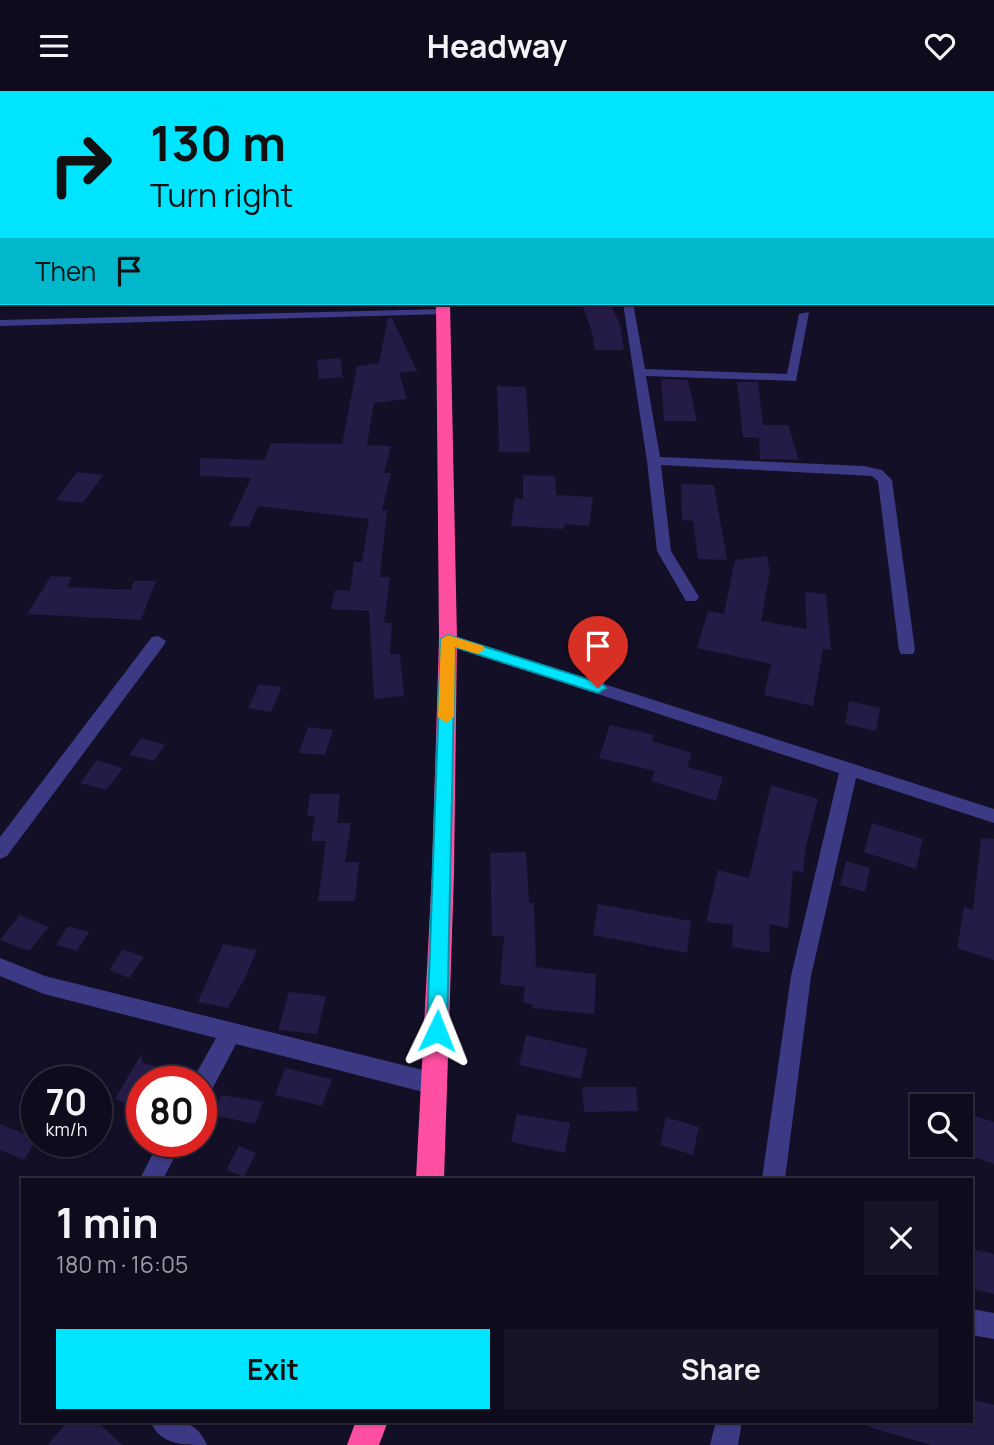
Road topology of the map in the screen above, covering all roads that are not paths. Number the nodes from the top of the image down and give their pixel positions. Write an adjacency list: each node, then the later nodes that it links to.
1 (263, 305): 5 (street)
2 (628, 305): 7 (street)
3 (442, 308): 5 (street); 10 (highway)
4 (805, 314): 7 (street)
5 (261, 318): 6 (street)
6 (0, 323)
7 (640, 372): 8 (street)
8 (654, 461): 9 (street); 12 (street)
9 (691, 597)
10 (448, 639): 13 (street); 19 (highway)
11 (158, 641): 15 (street)
12 (907, 650)
13 (849, 769): 14 (street); 23 (street)
14 (994, 816)
15 (0, 851)
16 (0, 967): 17 (street)
17 (230, 1032): 18 (street); 19 (street)
18 (212, 1066)
19 (435, 1084): 22 (highway)
20 (163, 1157): 21 (street)
21 (152, 1178)
22 (430, 1178)
23 (774, 1178)
24 (973, 1322): 25 (street)
25 (994, 1326)
26 (166, 1423): 29 (street)
27 (371, 1423): 30 (highway)
28 (729, 1423): 31 (street)
29 (193, 1445)
30 (363, 1445)
31 (724, 1445)

